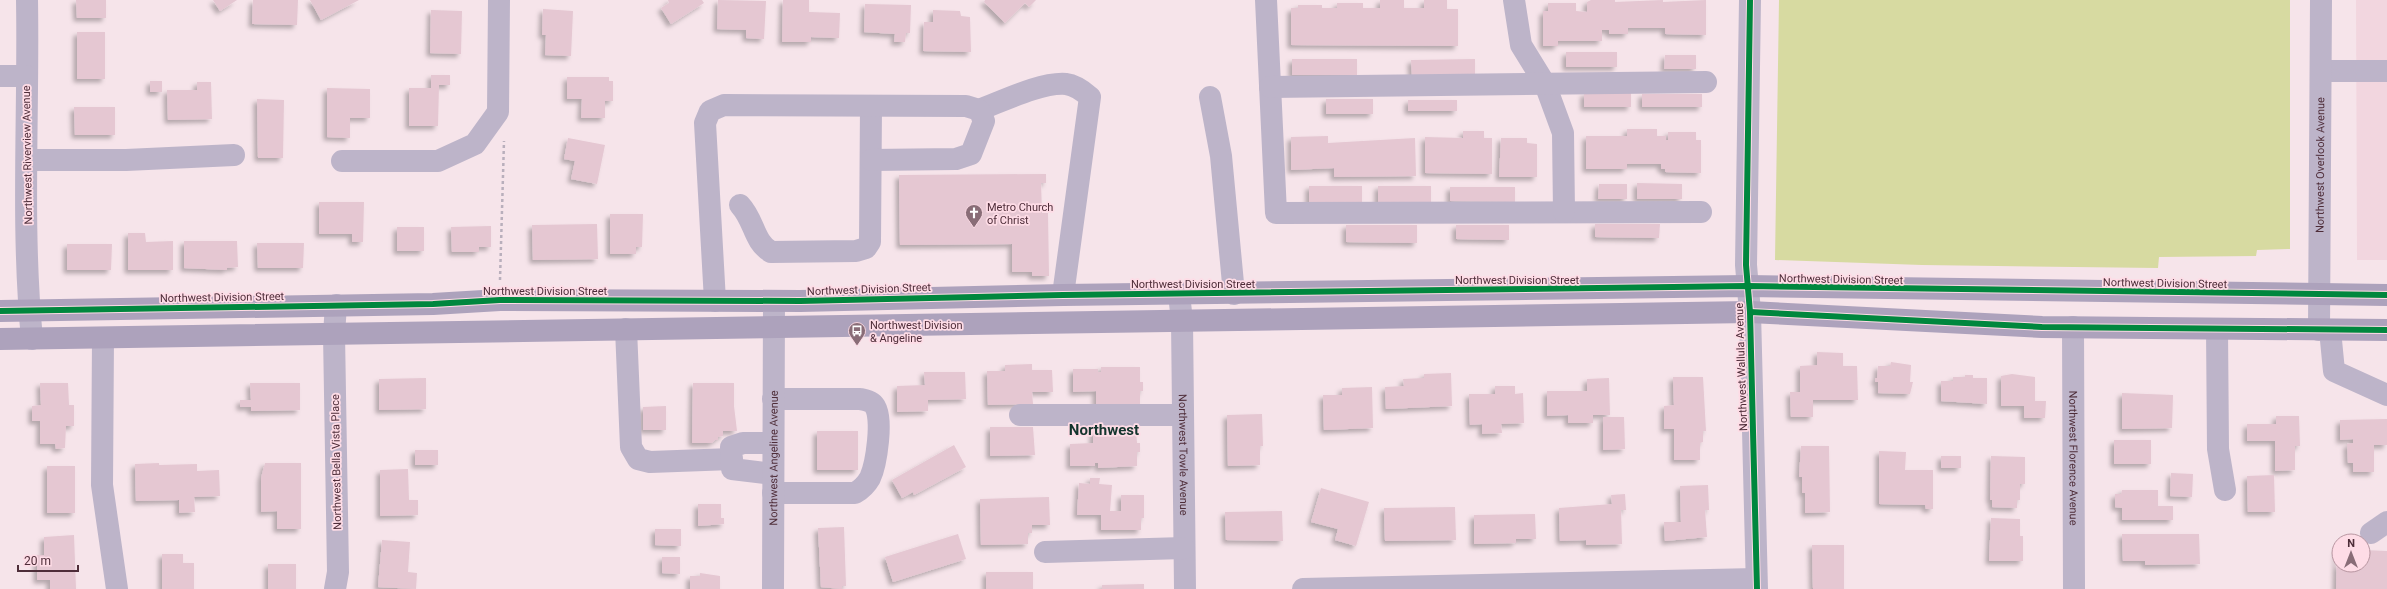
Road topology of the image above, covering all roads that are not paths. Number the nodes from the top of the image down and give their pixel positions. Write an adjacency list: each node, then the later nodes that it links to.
1 (27, 0): 10 (street, Northwest Riverview Avenue)
2 (499, 0): 20 (street)
3 (1266, 0): 13 (street)
4 (1514, 0): 12 (street)
5 (1750, 0): 24 (street, Northwest Wallula Avenue)
6 (2321, 0): 7 (street, Northwest Overlook Avenue)
7 (2321, 71): 8 (street); 28 (street, Northwest Overlook Avenue)
8 (2387, 71)
9 (0, 76): 10 (street)
10 (26, 76): 18 (street, Northwest Riverview Avenue)
11 (1706, 82): 12 (street)
12 (1545, 84): 13 (street); 22 (street)
13 (1270, 87): 22 (street)
14 (1210, 97): 26 (street)
15 (871, 106): 16 (street); 19 (street); 30 (street)
16 (979, 110): 19 (street); 27 (street)
17 (234, 154): 18 (street)
18 (27, 160): 33 (street, Northwest Riverview Avenue)
19 (871, 160): 21 (street)
20 (342, 161)
21 (740, 204)
22 (1564, 212): 23 (street)
23 (1701, 212)
24 (1747, 286): 26 (main road, Northwest Division Street); 28 (main road, Northwest Division Street); 35 (street, Northwest Wallula Avenue)
25 (1179, 294): 26 (main road, Northwest Division Street); 27 (main road, Northwest Division Street); 36 (street, Northwest Towle Avenue)
26 (1234, 294)
27 (1063, 295): 31 (main road, Northwest Division Street)
28 (2320, 295): 29 (main road, Northwest Division Street); 41 (street, Northwest Overlook Avenue)
29 (2387, 295)
30 (715, 301): 31 (main road, Northwest Division Street); 32 (main road, Northwest Division Street)
31 (774, 301): 37 (street, Northwest Angeline Avenue)
32 (336, 305): 33 (main road, Northwest Division Street); 43 (street, Northwest Bella Vista Place)
33 (29, 310): 34 (main road, Northwest Division Street); 46 (street, Northwest Riverview Avenue)
34 (0, 311)
35 (1750, 312): 36 (main road); 38 (main road); 57 (street, Northwest Wallula Avenue)
36 (1182, 321): 37 (main road); 50 (street, Northwest Towle Avenue)
37 (774, 327): 39 (main road); 48 (street, Northwest Angeline Avenue)
38 (2073, 327): 40 (main road); 63 (street, Northwest Florence Avenue)
39 (626, 329): 43 (main road); 52 (street)
40 (2217, 329): 41 (main road); 54 (street)
41 (2325, 330): 42 (main road); 47 (street, Northwest Overlook Avenue)
42 (2387, 330)
43 (334, 334): 44 (main road); 59 (street, Northwest Bella Vista Place)
44 (103, 338): 46 (main road); 58 (street)
45 (0, 339): 46 (main road)
46 (32, 339)
47 (2387, 395)
48 (773, 399): 51 (street, Northwest Angeline Avenue); 53 (street)
49 (1020, 415): 50 (street)
50 (1182, 416): 55 (street, Northwest Towle Avenue)
51 (773, 443): 52 (street); 53 (street, Northwest Angeline Avenue)
52 (732, 459): 53 (street)
53 (773, 484): 60 (street, Northwest Angeline Avenue)
54 (2225, 490)
55 (1184, 548): 56 (street); 61 (street, Northwest Towle Avenue)
56 (1045, 552)
57 (1757, 584): 62 (street)
58 (117, 589)
59 (335, 589)
60 (773, 589)
61 (1185, 589)
62 (1303, 589)
63 (2074, 589)

